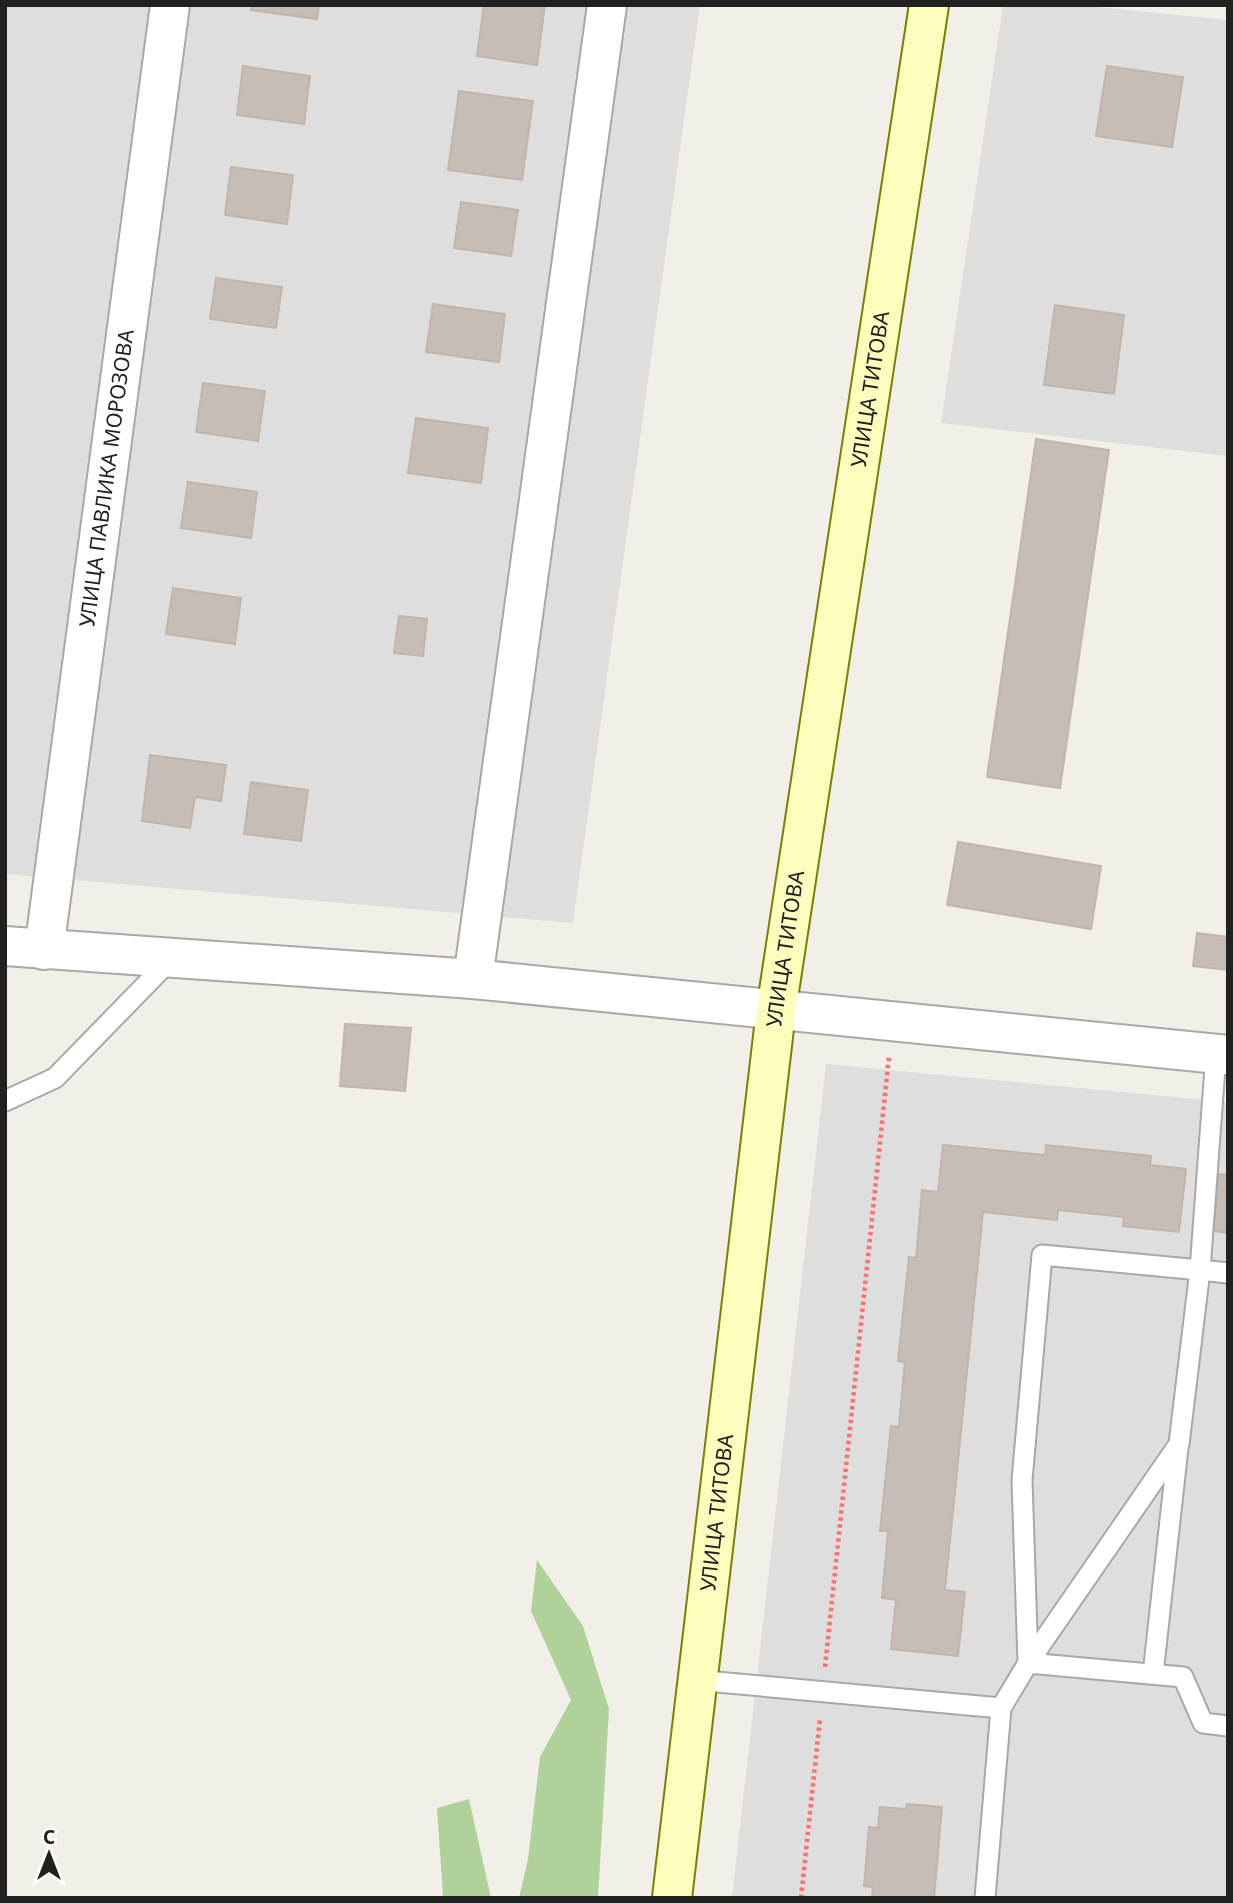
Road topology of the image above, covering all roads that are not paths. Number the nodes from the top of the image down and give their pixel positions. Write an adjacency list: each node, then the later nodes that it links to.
1 (170, 5): 5 (street, УЛИЦА ПАВЛИКА МОРОЗОВА)
2 (607, 5): 7 (street)
3 (929, 5): 8 (main road, УЛИЦА ТИТОВА)
4 (5, 946): 5 (street)
5 (44, 950): 6 (street)
6 (172, 958): 7 (street); 10 (lane)
7 (472, 979): 8 (street)
8 (776, 1011): 9 (street); 16 (main road, УЛИЦА ТИТОВА)
9 (1222, 1054): 11 (lane)
10 (5, 1101)
11 (1200, 1270): 12 (lane); 13 (lane); 14 (lane)
12 (1228, 1273)
13 (1179, 1444): 14 (lane); 15 (lane)
14 (1028, 1662): 15 (lane); 17 (lane)
15 (1153, 1674): 18 (lane)
16 (695, 1680): 17 (lane); 19 (main road, УЛИЦА ТИТОВА)
17 (1001, 1708): 20 (lane)
18 (1228, 1726)
19 (671, 1898)
20 (985, 1898)

